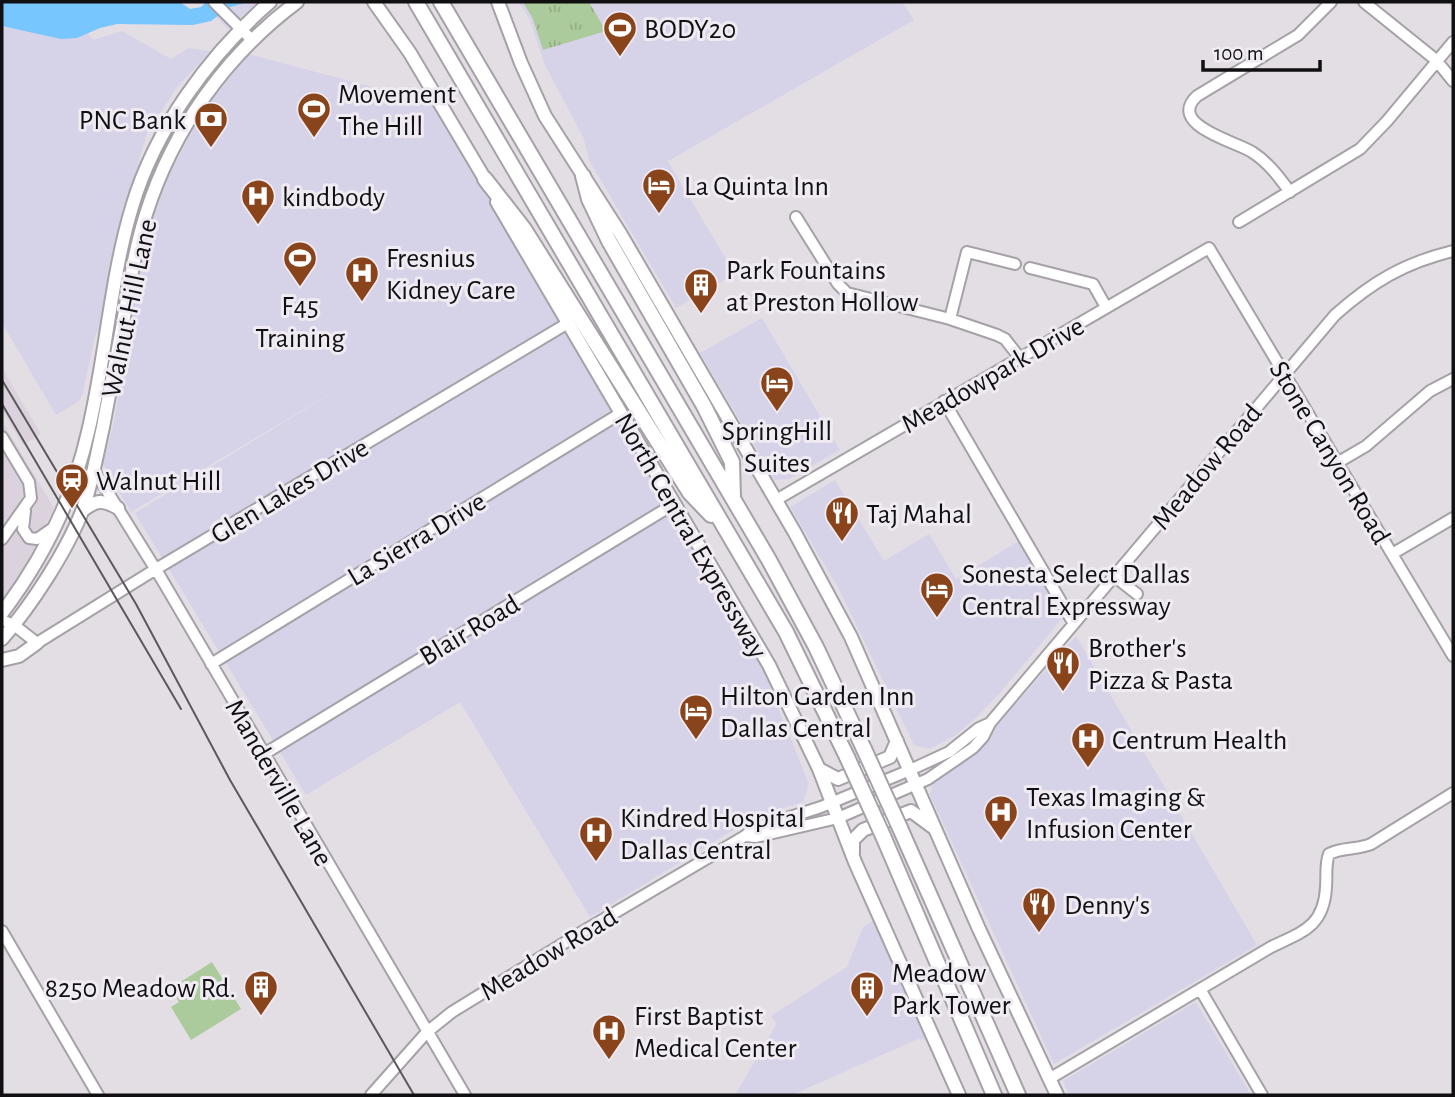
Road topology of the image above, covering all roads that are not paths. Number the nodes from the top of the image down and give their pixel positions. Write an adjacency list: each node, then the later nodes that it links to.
1 (214, 2): 10 (street)
2 (270, 2): 10 (main road, Walnut Hill Lane)
3 (297, 2): 11 (main road, Walnut Hill Lane)
4 (374, 2): 18 (main road, North Central Expressway)
5 (416, 2): 48 (highway, North Central Expressway)
6 (441, 2): 40 (highway, North Central Expressway)
7 (498, 2): 17 (main road)
8 (1331, 2): 19 (street)
9 (1364, 2): 13 (street)
10 (242, 29): 11 (street); 15 (main road, Walnut Hill Lane)
11 (252, 40): 16 (main road, Walnut Hill Lane)
12 (1453, 42): 13 (street)
13 (1436, 60): 14 (street); 19 (street)
14 (1453, 81)
15 (154, 154): 16 (main road); 29 (main road, Walnut Hill Lane)
16 (166, 161): 30 (main road, Walnut Hill Lane)
17 (583, 176): 40 (highway); 41 (main road)
18 (485, 179): 28 (main road, North Central Expressway); 48 (highway)
19 (1290, 192): 21 (street)
20 (796, 217): 27 (street)
21 (1239, 222)
22 (1209, 248): 26 (street, Meadowpark Drive); 32 (street, Stone Canyon Road)
23 (1453, 250): 32 (street, Meadow Road)
24 (1015, 264): 27 (street)
25 (1030, 268): 26 (street)
26 (1106, 307): 31 (street, Meadowpark Drive)
27 (950, 319): 31 (street)
28 (568, 324): 35 (main road, North Central Expressway); 51 (street, Glen Lakes Drive)
29 (108, 327): 30 (main road); 36 (main road, Walnut Hill Lane)
30 (122, 331): 39 (main road, Walnut Hill Lane)
31 (1019, 357): 34 (street, Meadowpark Drive)
32 (1284, 373): 38 (street, Stone Canyon Road); 52 (street, Meadow Road)
33 (1453, 379): 38 (street)
34 (944, 401): 41 (street, Meadowpark Drive); 57 (street)
35 (621, 413): 42 (main road, North Central Expressway); 62 (street, La Sierra Drive)
36 (89, 431): 39 (main road); 47 (main road, Walnut Hill Lane)
37 (2, 437): 44 (street)
38 (1337, 463): 50 (street, Stone Canyon Road)
39 (94, 470): 43 (street, Manderville Lane); 45 (main road, Walnut Hill Lane)
40 (733, 498): 84 (highway, North Central Expressway, bridge)
41 (776, 500): 64 (main road)
42 (674, 504): 65 (street, Blair Road); 66 (main road, North Central Expressway)
43 (118, 508): 45 (main road); 51 (street, Manderville Lane)
44 (25, 509): 47 (street); 49 (street)
45 (82, 511): 56 (main road, Walnut Hill Lane)
46 (1453, 518): 50 (street)
47 (55, 526): 53 (main road, Walnut Hill Lane)
48 (729, 533): 83 (highway, North Central Expressway, bridge)
49 (2, 539)
50 (1392, 554): 60 (street, Stone Canyon Road)
51 (156, 569): 59 (street, Glen Lakes Drive); 62 (street, Manderville Lane)
52 (1114, 576): 55 (street); 57 (street, Meadow Road)
53 (19, 589): 54 (main road); 56 (main road, Walnut Hill Lane)
54 (2, 594)
55 (1137, 594)
56 (5, 615): 58 (main road, Walnut Hill Lane); 59 (street)
57 (1074, 624): 63 (street, Meadow Road)
58 (2, 639)
59 (35, 645): 61 (main road)
60 (1452, 651)
61 (2, 660)
62 (211, 664): 65 (street, Manderville Lane)
63 (990, 723): 67 (street, Meadow Road); 68 (street, Meadow Road)
64 (897, 741): 66 (main road); 67 (main road)
65 (264, 754): 77 (street, Manderville Lane)
66 (819, 769): 70 (main road, North Central Expressway)
67 (910, 770): 68 (main road); 70 (street, Meadow Road)
68 (917, 784): 71 (street, Meadow Road); 72 (main road)
69 (1453, 793): 76 (street)
70 (832, 802): 71 (main road, North Central Expressway); 73 (street, Meadow Road)
71 (838, 818): 73 (street, Meadow Road); 74 (main road, North Central Expressway)
72 (937, 831): 74 (main road); 78 (main road)
73 (745, 836): 77 (street, Meadow Road)
74 (855, 862): 82 (main road, North Central Expressway)
75 (2, 930): 79 (street)
76 (1200, 989): 78 (street); 86 (street)
77 (427, 1032): 80 (street, Meadow Road); 81 (street, Manderville Lane)
78 (1049, 1079): 85 (main road)
79 (98, 1095)
80 (371, 1095)
81 (465, 1095)
82 (959, 1095)
83 (994, 1095)
84 (1018, 1095)
85 (1057, 1095)
86 (1262, 1095)

